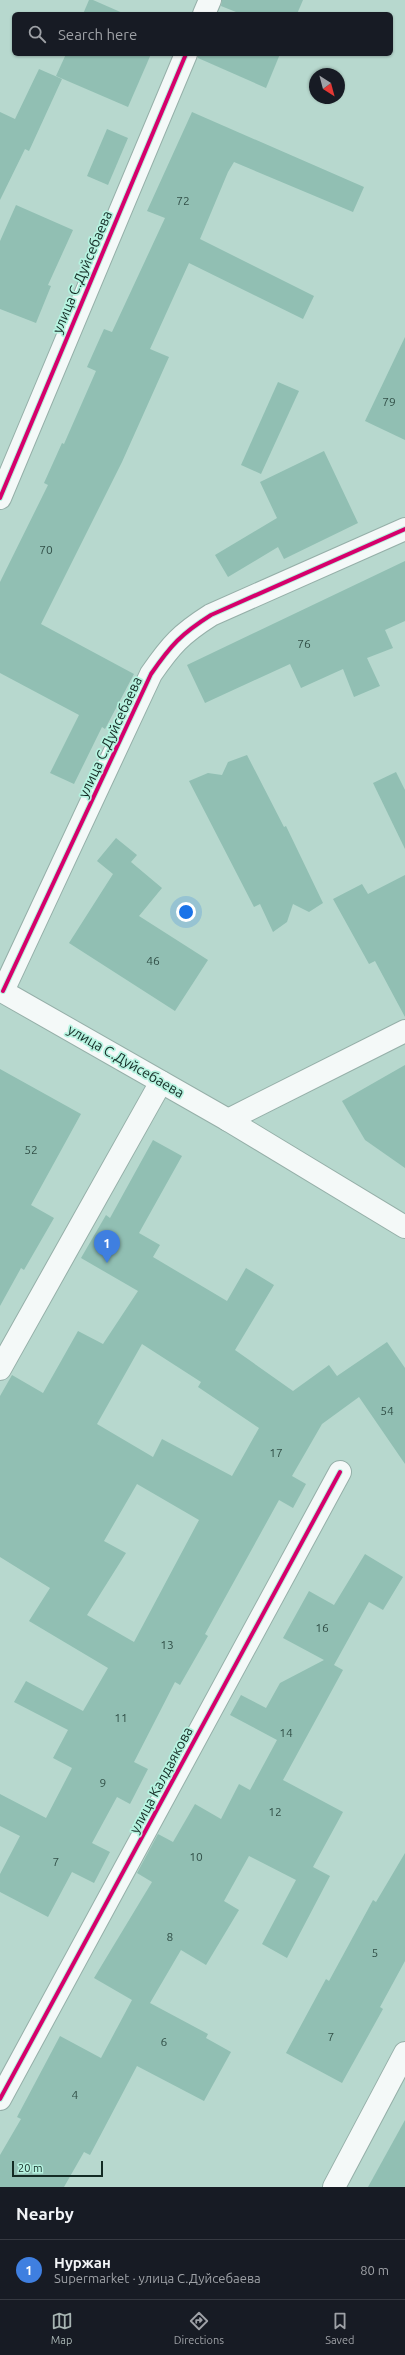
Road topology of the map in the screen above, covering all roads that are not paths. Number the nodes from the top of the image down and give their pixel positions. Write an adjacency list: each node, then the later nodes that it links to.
1 (210, 0): 2 (street)
2 (205, 12)
3 (185, 56): 4 (street, улица С.Дуйсебаева)
4 (0, 498)
5 (405, 529): 6 (street, улица С.Дуйсебаева)
6 (1, 990): 8 (street, улица С.Дуйсебаева)
7 (405, 1031): 9 (street)
8 (161, 1082): 9 (street, улица С.Дуйсебаева); 11 (street)
9 (228, 1120): 10 (street, улица С.Дуйсебаева)
10 (405, 1227)
11 (0, 1369)
12 (340, 1472): 14 (street, улица Калдаякова)
13 (405, 2053): 15 (street)
14 (0, 2099)
15 (334, 2187)

